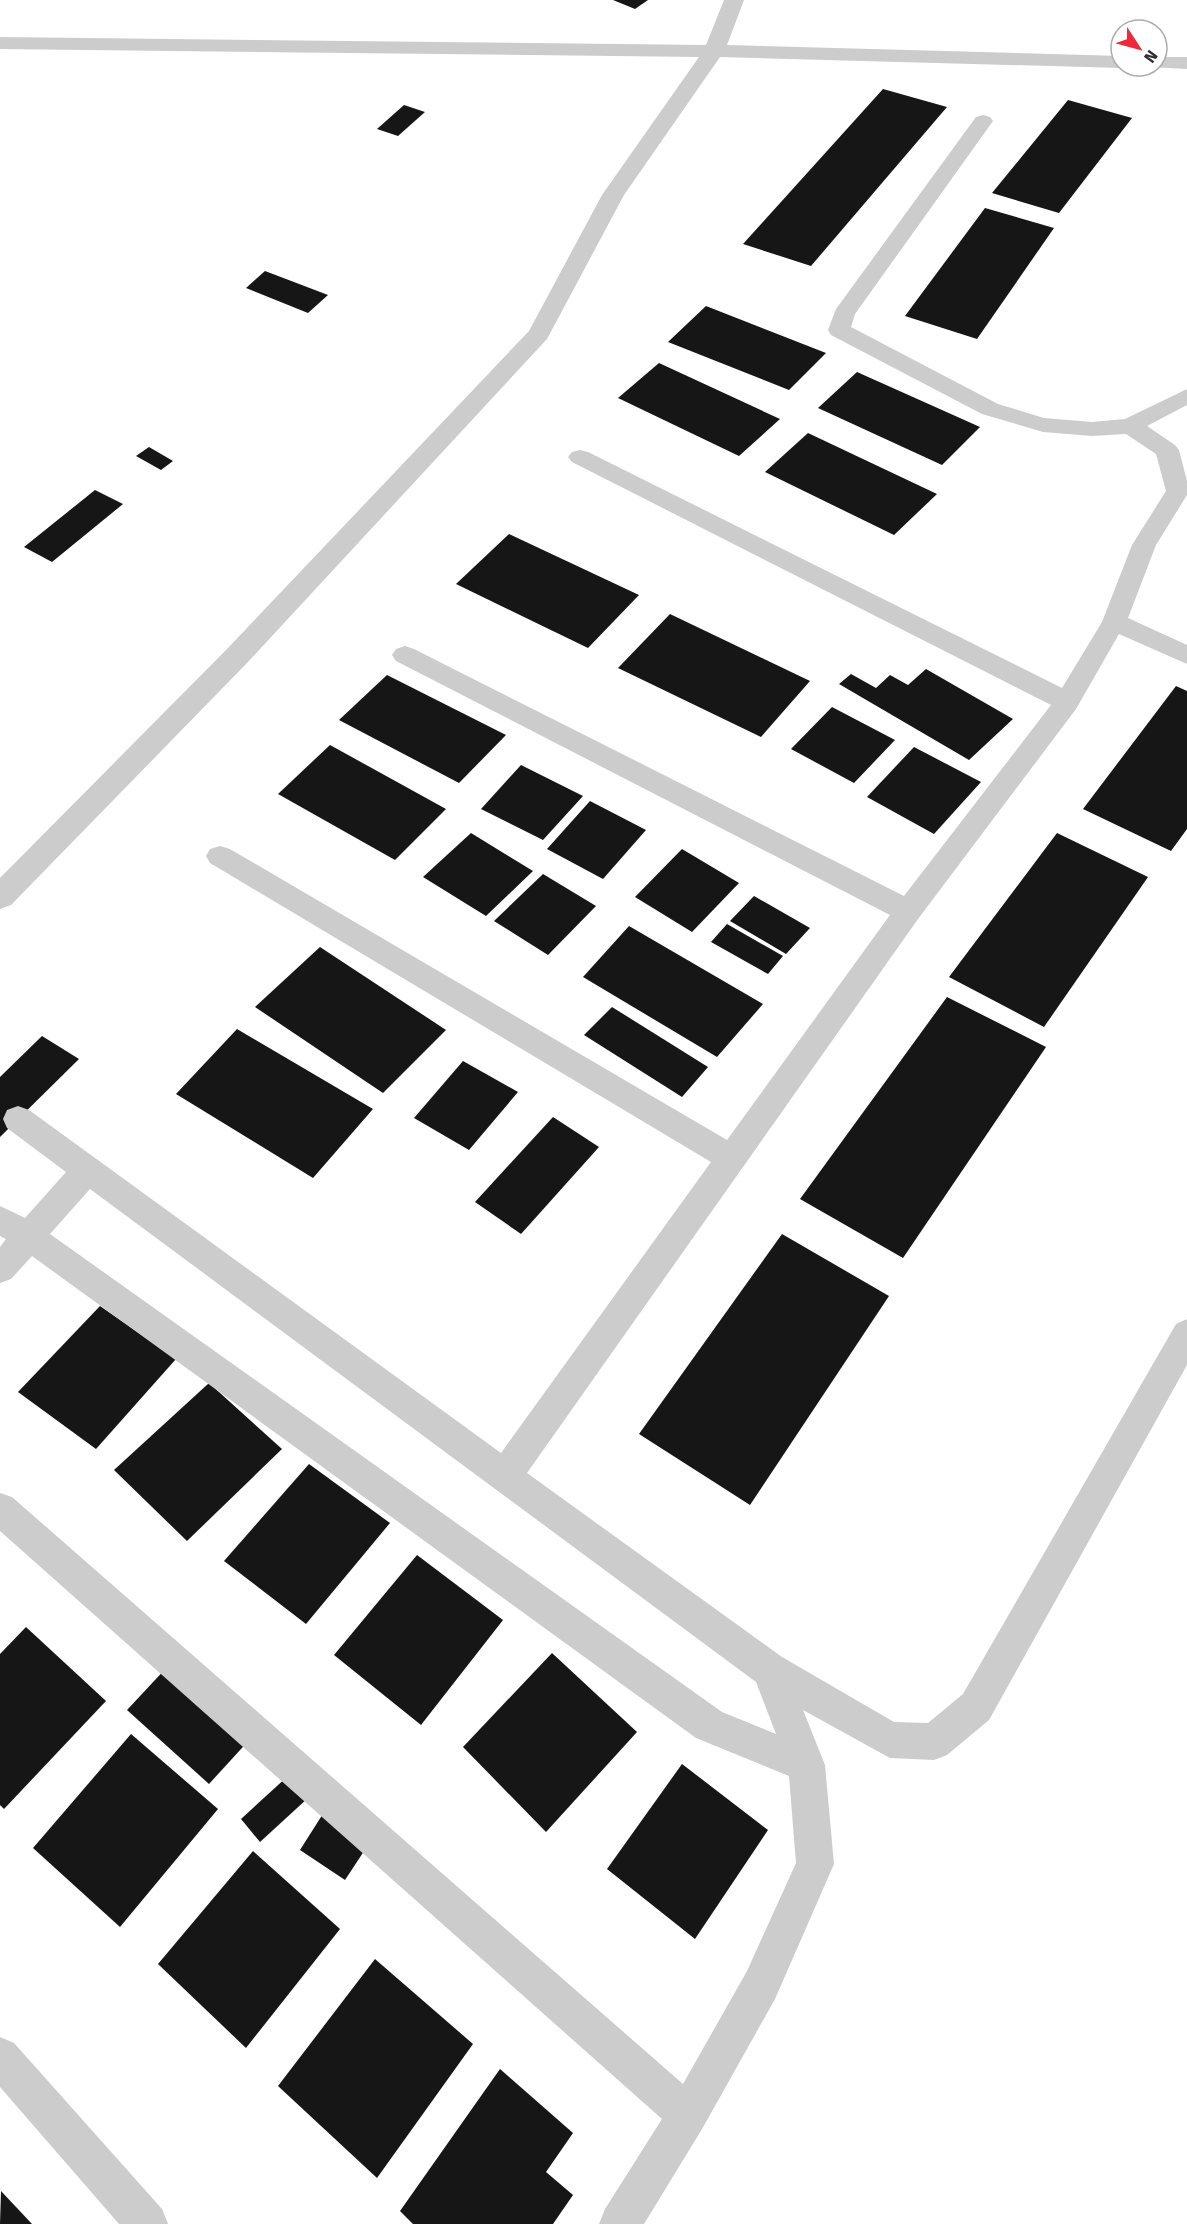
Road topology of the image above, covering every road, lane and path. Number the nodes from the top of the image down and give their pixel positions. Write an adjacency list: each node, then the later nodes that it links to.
1 (734, 0): 3 (street)
2 (0, 43): 3 (street)
3 (714, 51): 4 (street); 16 (street)
4 (1109, 62)
5 (1169, 63): 6 (street)
6 (1187, 63)
7 (983, 121): 9 (lane)
8 (1187, 396): 9 (lane)
9 (1130, 426): 11 (lane)
10 (580, 457): 14 (lane)
11 (1114, 622): 13 (lane); 14 (lane)
12 (405, 655): 17 (lane)
13 (1187, 655)
14 (1067, 702): 17 (lane)
15 (220, 856): 19 (lane)
16 (0, 897)
17 (908, 911): 19 (lane)
18 (18, 1119): 20 (lane)
19 (732, 1158): 25 (lane)
20 (87, 1170): 22 (lane); 25 (lane)
21 (0, 1220): 22 (lane)
22 (29, 1236): 23 (lane); 28 (lane)
23 (0, 1269)
24 (1187, 1334): 27 (lane)
25 (505, 1476): 27 (lane)
26 (0, 1509): 30 (lane)
27 (769, 1670): 28 (lane)
28 (807, 1765): 30 (lane)
29 (0, 2057): 31 (lane)
30 (688, 2115): 32 (lane)
31 (147, 2224)
32 (620, 2224)

